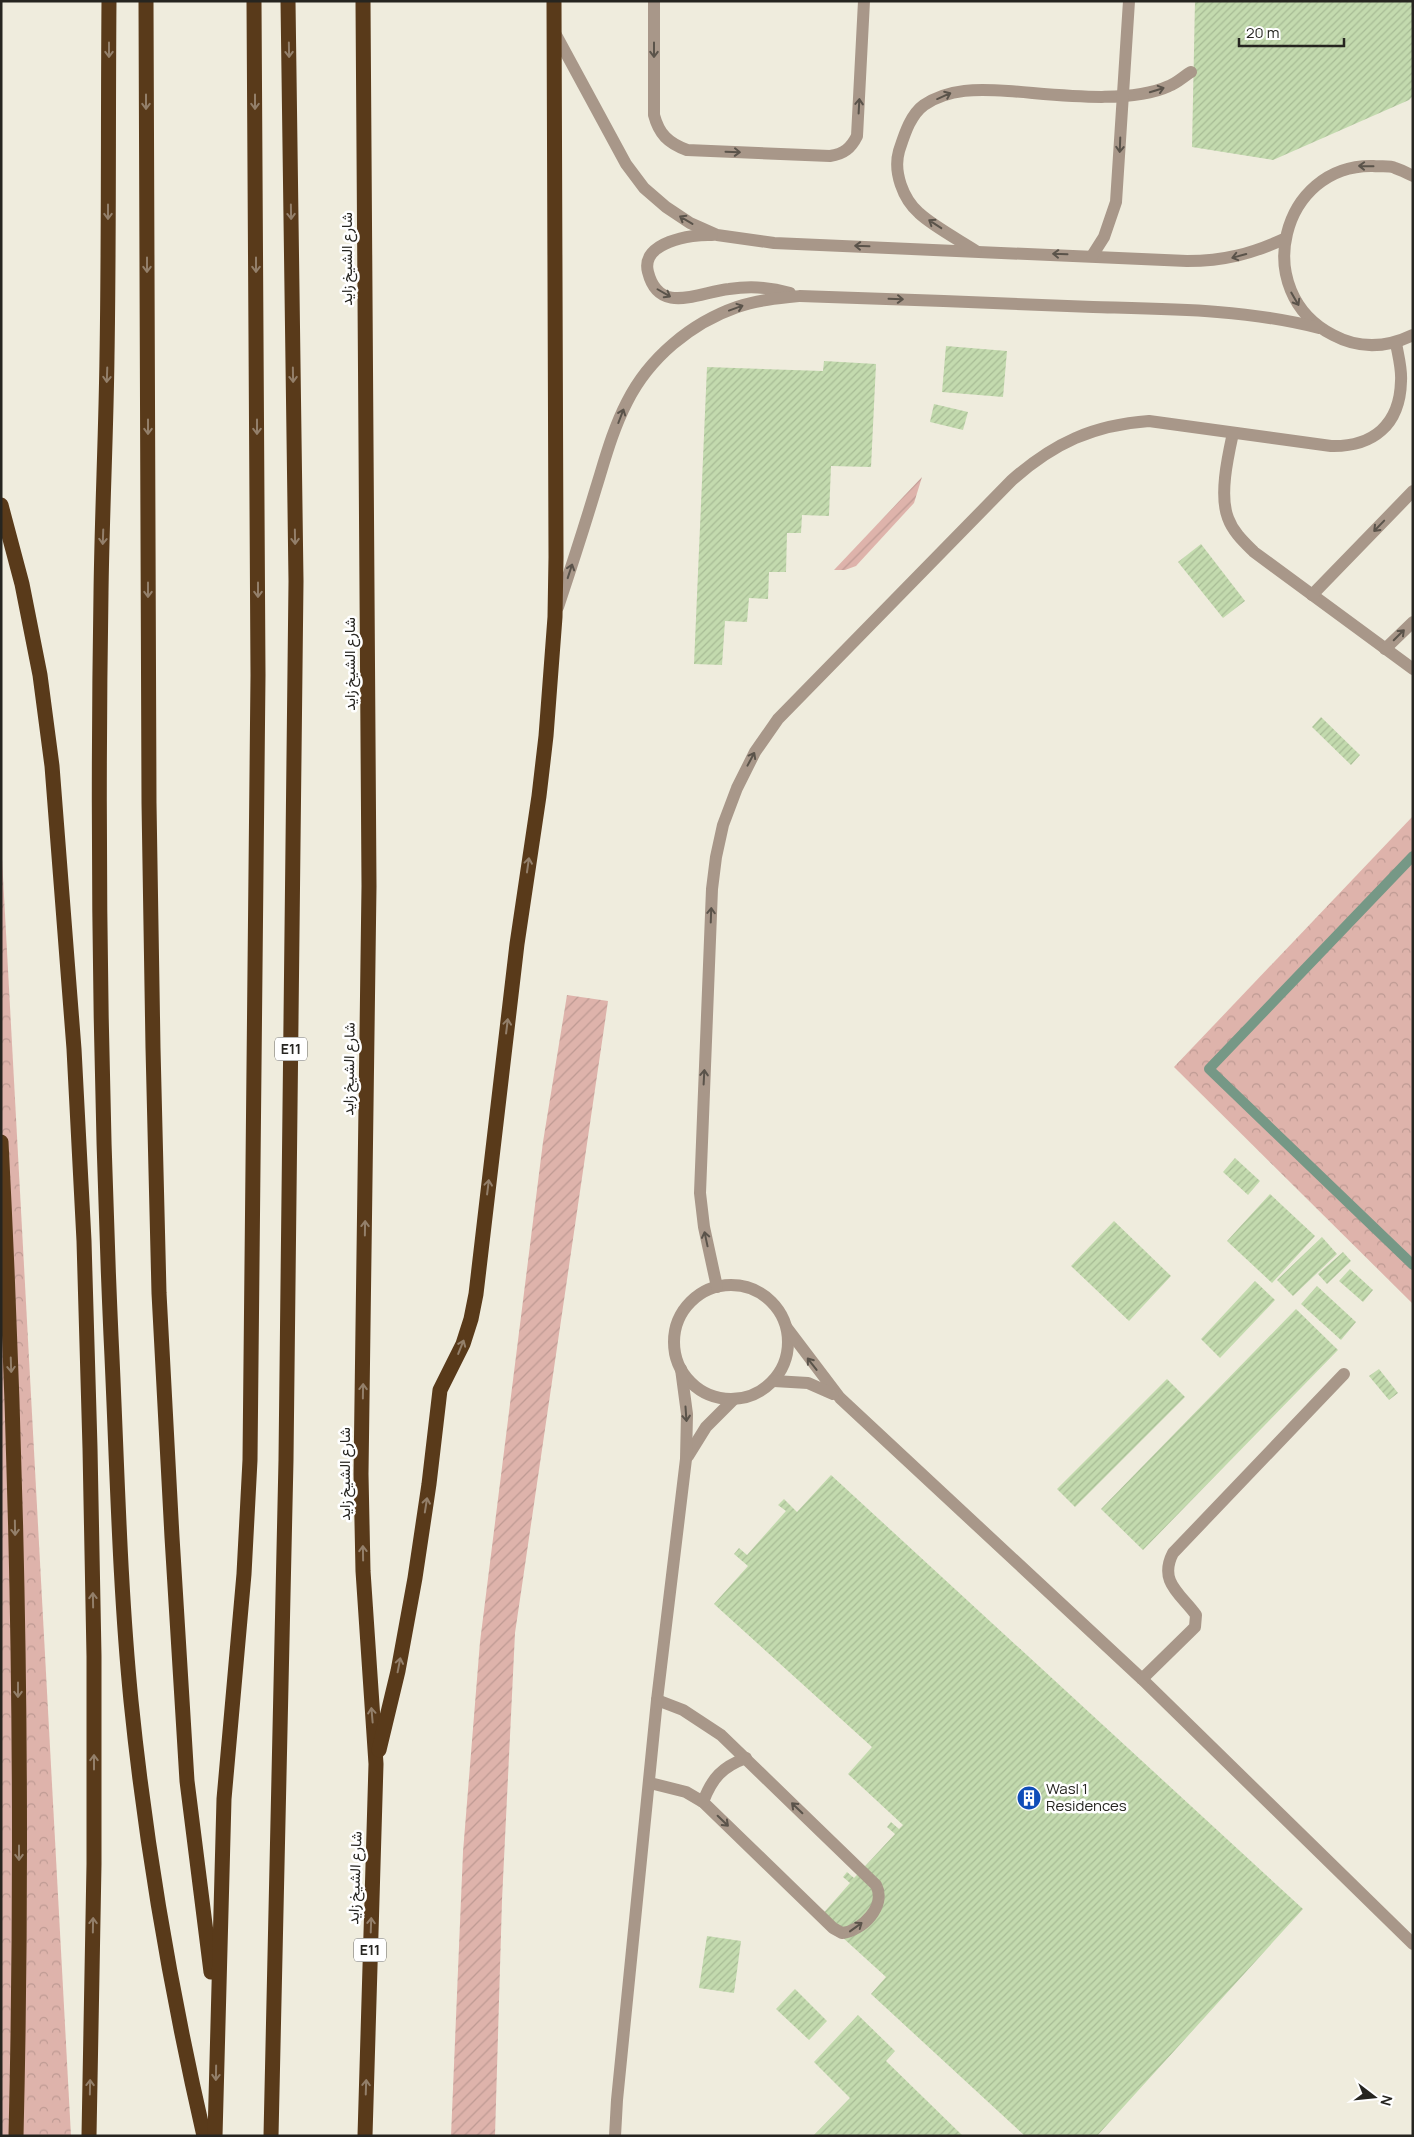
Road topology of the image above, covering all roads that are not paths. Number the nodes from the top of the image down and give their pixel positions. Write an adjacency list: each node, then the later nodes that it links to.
1 (109, 1): 50 (highway, one-way to 50)
2 (146, 1): 46 (highway, one-way to 46)
3 (254, 1): 46 (highway, one-way to 46)
4 (288, 1): 52 (highway, E11, one-way to 52)
5 (363, 1): 42 (highway, شارع الشيخ زايد / E11, one-way to 5)
6 (554, 1): 10 (highway)
7 (654, 1): 8 (street, one-way to 8)
8 (864, 1)
9 (1129, 1): 12 (street)
10 (555, 33): 14 (street, one-way to 10); 26 (highway)
11 (1191, 72): 12 (street, one-way to 11)
12 (1122, 96): 16 (street, one-way to 12); 17 (street, one-way to 17)
13 (1413, 176): 15 (street, one-way to 15)
14 (717, 235): 16 (street, one-way to 14); 18 (street, one-way to 18)
15 (1284, 239): 17 (street, one-way to 17); 19 (street, one-way to 19)
16 (976, 251): 17 (street, one-way to 16)
17 (1092, 256)
18 (800, 296): 19 (street, one-way to 19); 26 (street, one-way to 18)
19 (1319, 328): 21 (street)
20 (1413, 335): 21 (street)
21 (1396, 343): 22 (street)
22 (1233, 433): 25 (street); 31 (street, one-way to 22)
23 (1410, 499): 25 (street, one-way to 25)
24 (1, 505): 49 (highway, one-way to 24)
25 (1312, 595): 28 (street)
26 (555, 617): 42 (highway, one-way to 26)
27 (1413, 622): 28 (street, one-way to 27)
28 (1385, 649): 29 (street)
29 (1413, 669)
30 (1, 1142): 48 (highway, one-way to 48)
31 (717, 1286): 32 (street); 33 (street)
32 (787, 1328): 35 (street); 36 (street, one-way to 32)
33 (681, 1369): 37 (street); 38 (street, one-way to 38)
34 (1344, 1374): 39 (street)
35 (774, 1381): 36 (street); 37 (street)
36 (840, 1398): 39 (street)
37 (732, 1400): 38 (street)
38 (686, 1459): 40 (street)
39 (1142, 1679): 45 (street)
40 (657, 1700): 41 (street); 43 (street)
41 (746, 1758): 44 (street); 44 (street, one-way to 41)
42 (376, 1764): 53 (highway, شارع الشيخ زايد / E11, one-way to 42)
43 (650, 1783): 44 (street); 47 (street)
44 (703, 1802)
45 (1413, 1944)
46 (217, 2025): 51 (highway, one-way to 51)
47 (617, 2100): 54 (street); 55 (street)
48 (16, 2136)
49 (89, 2136)
50 (204, 2136)
51 (215, 2136)
52 (271, 2136)
53 (365, 2136)
54 (606, 2136)
55 (615, 2136)

